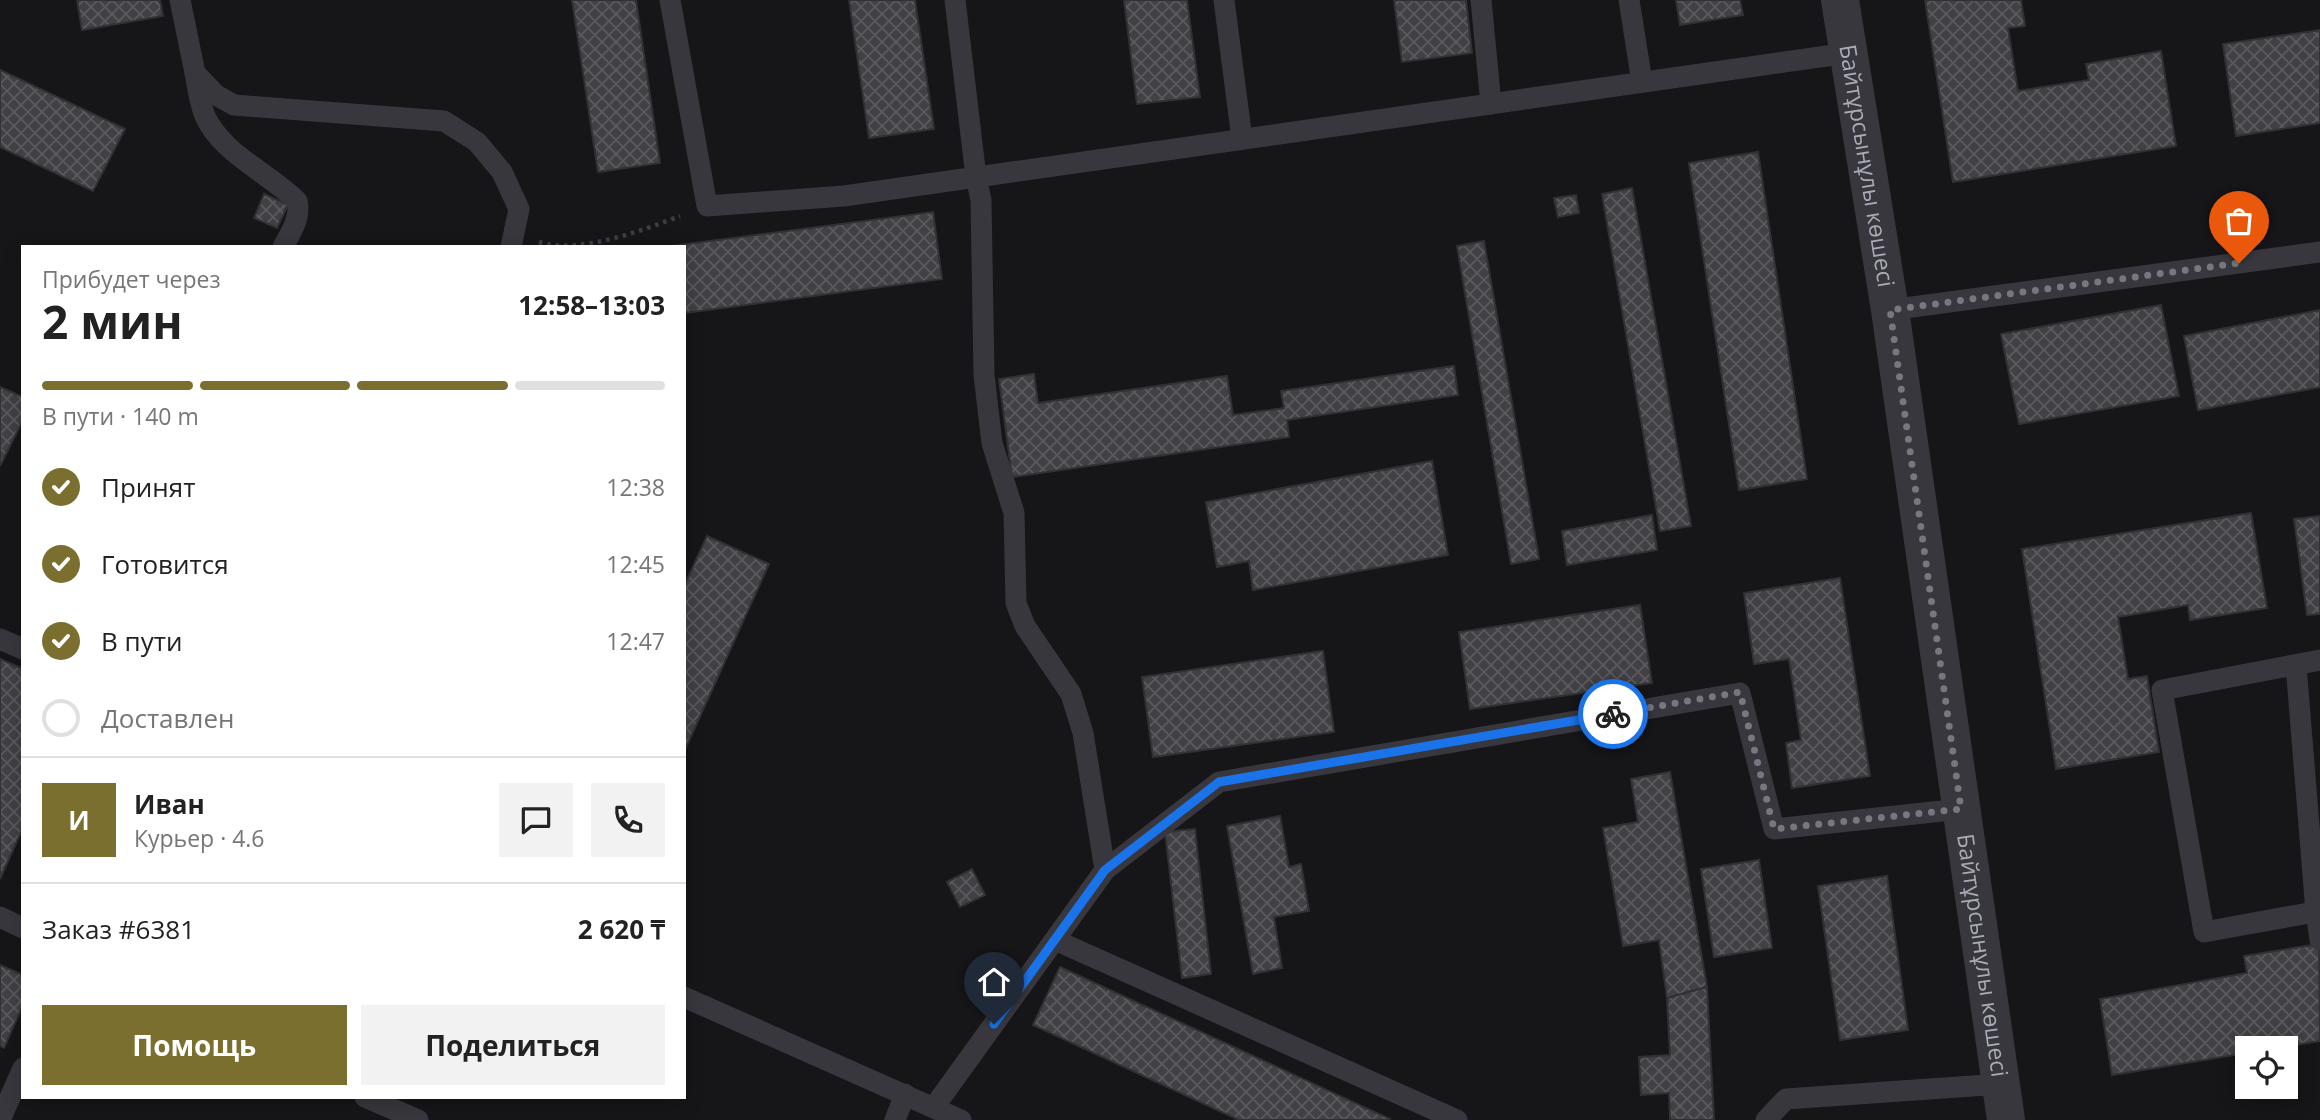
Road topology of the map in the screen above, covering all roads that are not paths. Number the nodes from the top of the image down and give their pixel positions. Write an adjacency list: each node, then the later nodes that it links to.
1 (180, 0): 9 (lane)
2 (670, 0): 13 (lane)
3 (955, 0): 13 (lane)
4 (1224, 0): 12 (lane)
5 (1481, 0): 11 (lane)
6 (1629, 0): 10 (lane)
7 (1840, 0): 8 (street, Байтұрсынұлы көшесі)
8 (1849, 53): 10 (lane); 17 (street, Байтұрсынұлы көшесі)
9 (195, 73): 14 (lane); 15 (lane)
10 (1642, 82): 11 (lane)
11 (1491, 104): 12 (lane)
12 (1242, 139): 13 (lane)
13 (976, 177): 23 (lane)
14 (512, 240)
15 (284, 245)
16 (2320, 252): 17 (lane)
17 (1890, 310): 22 (street, Байтұрсынұлы көшесі)
18 (0, 639): 19 (lane)
19 (21, 648)
20 (2320, 660): 21 (lane)
21 (2296, 665): 24 (lane); 24 (lane)
22 (1961, 809): 23 (lane); 33 (street, Байтұрсынұлы көшесі)
23 (1105, 870): 27 (lane)
24 (2318, 911): 28 (lane)
25 (0, 917): 26 (lane)
26 (21, 927)
27 (1055, 940): 34 (lane); 39 (lane)
28 (2320, 940)
29 (686, 998): 31 (lane)
30 (14, 1072): 35 (lane)
31 (905, 1094): 34 (lane); 37 (lane)
32 (370, 1099): 36 (lane)
33 (2004, 1102): 40 (lane)
34 (934, 1107): 38 (lane)
35 (0, 1120)
36 (418, 1120)
37 (894, 1120)
38 (961, 1120)
39 (1457, 1120)
40 (1766, 1120)

